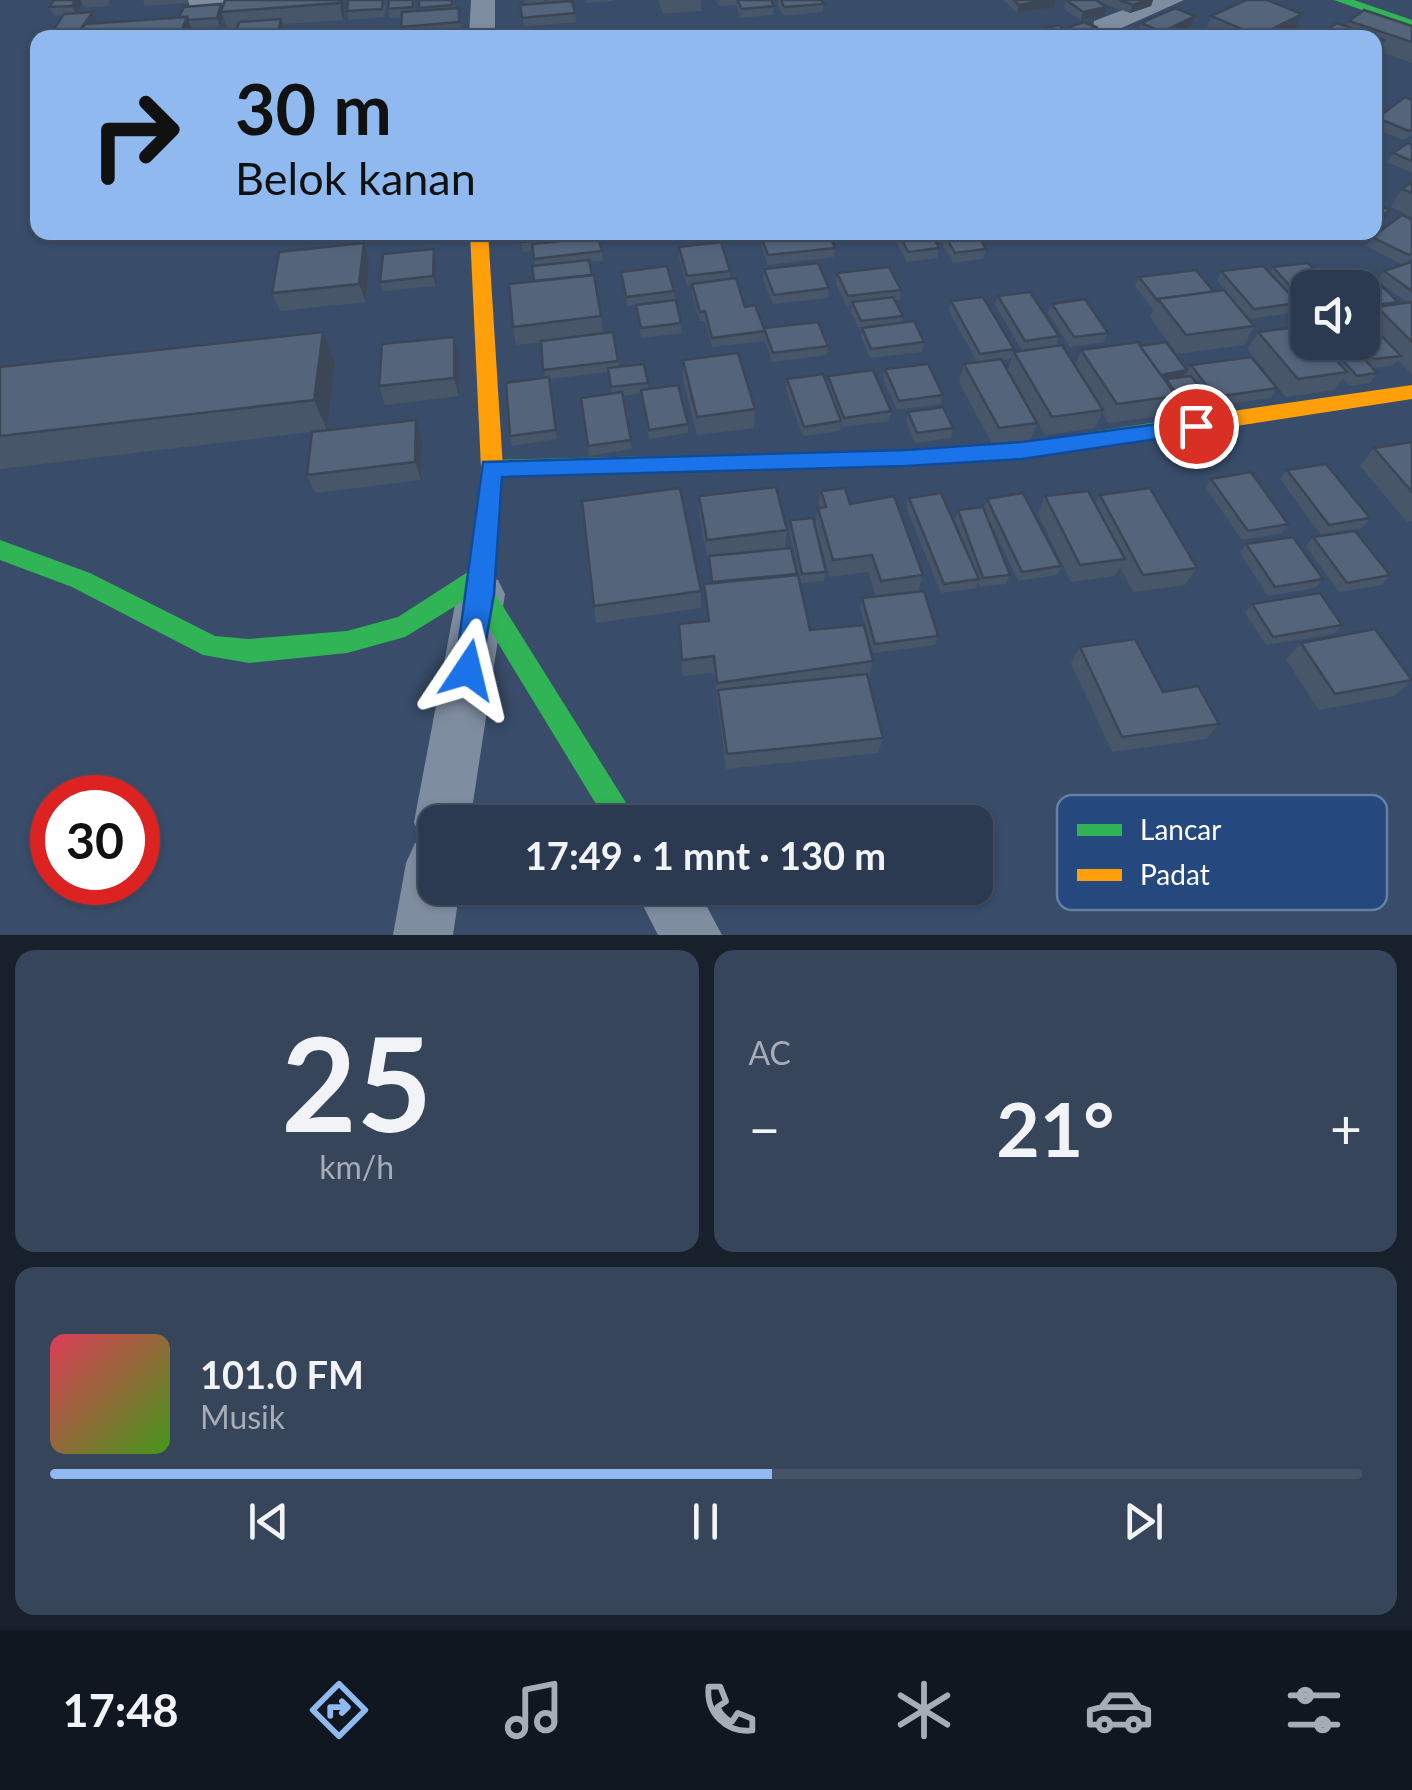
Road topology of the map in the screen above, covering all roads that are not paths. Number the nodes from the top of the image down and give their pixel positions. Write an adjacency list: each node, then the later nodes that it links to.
1 (225, 0): 5 (street)
2 (484, 0): 7 (street)
3 (1172, 0): 8 (street)
4 (1340, 0): 6 (main road)
5 (198, 2)
6 (1412, 24)
7 (482, 30)
8 (1104, 30)
9 (479, 240): 11 (main road)
10 (1412, 392): 11 (main road)
11 (492, 468): 13 (main road)
12 (0, 550): 13 (main road)
13 (482, 584): 14 (street); 15 (main road)
14 (445, 805)
15 (613, 805)
16 (428, 905): 18 (street)
17 (673, 905): 19 (street)
18 (423, 935)
19 (692, 935)

